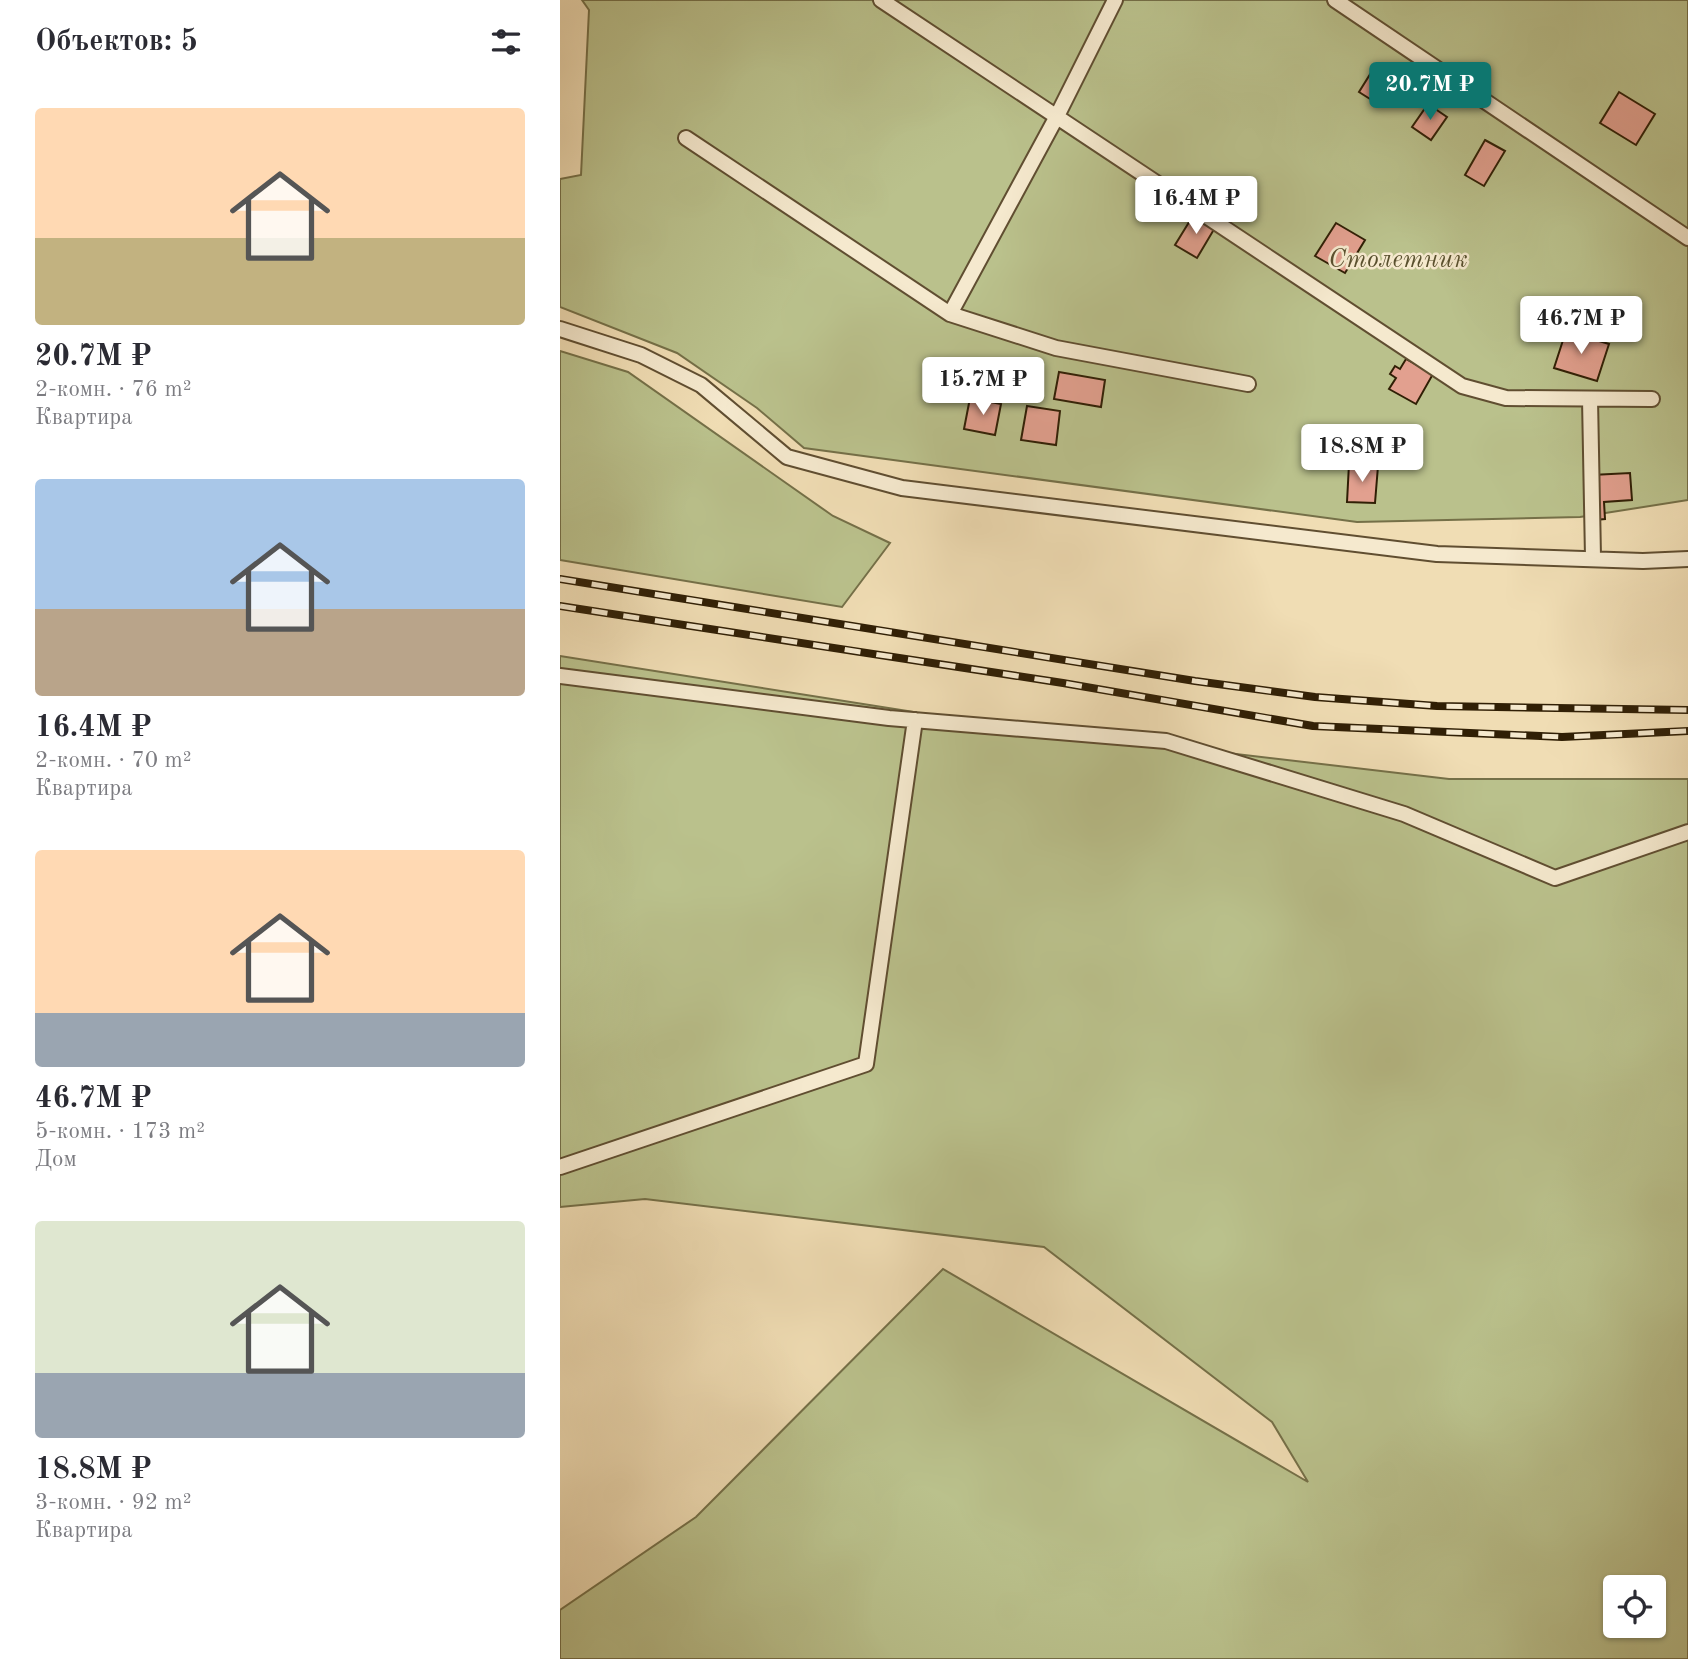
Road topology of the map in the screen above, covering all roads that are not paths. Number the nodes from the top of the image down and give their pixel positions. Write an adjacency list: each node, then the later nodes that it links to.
1 (881, 0): 4 (lane)
2 (1115, 0): 4 (lane)
3 (1335, 0): 6 (lane)
4 (1056, 118): 7 (lane); 10 (lane)
5 (686, 138): 7 (lane)
6 (1688, 238)
7 (950, 314): 9 (lane)
8 (560, 328): 12 (lane)
9 (1248, 384)
10 (1590, 399): 11 (lane); 12 (lane)
11 (1652, 399)
12 (1593, 557): 13 (lane)
13 (1688, 559)
14 (560, 676): 15 (lane)
15 (915, 720): 16 (lane); 17 (lane)
16 (1688, 832)
17 (560, 1167)

